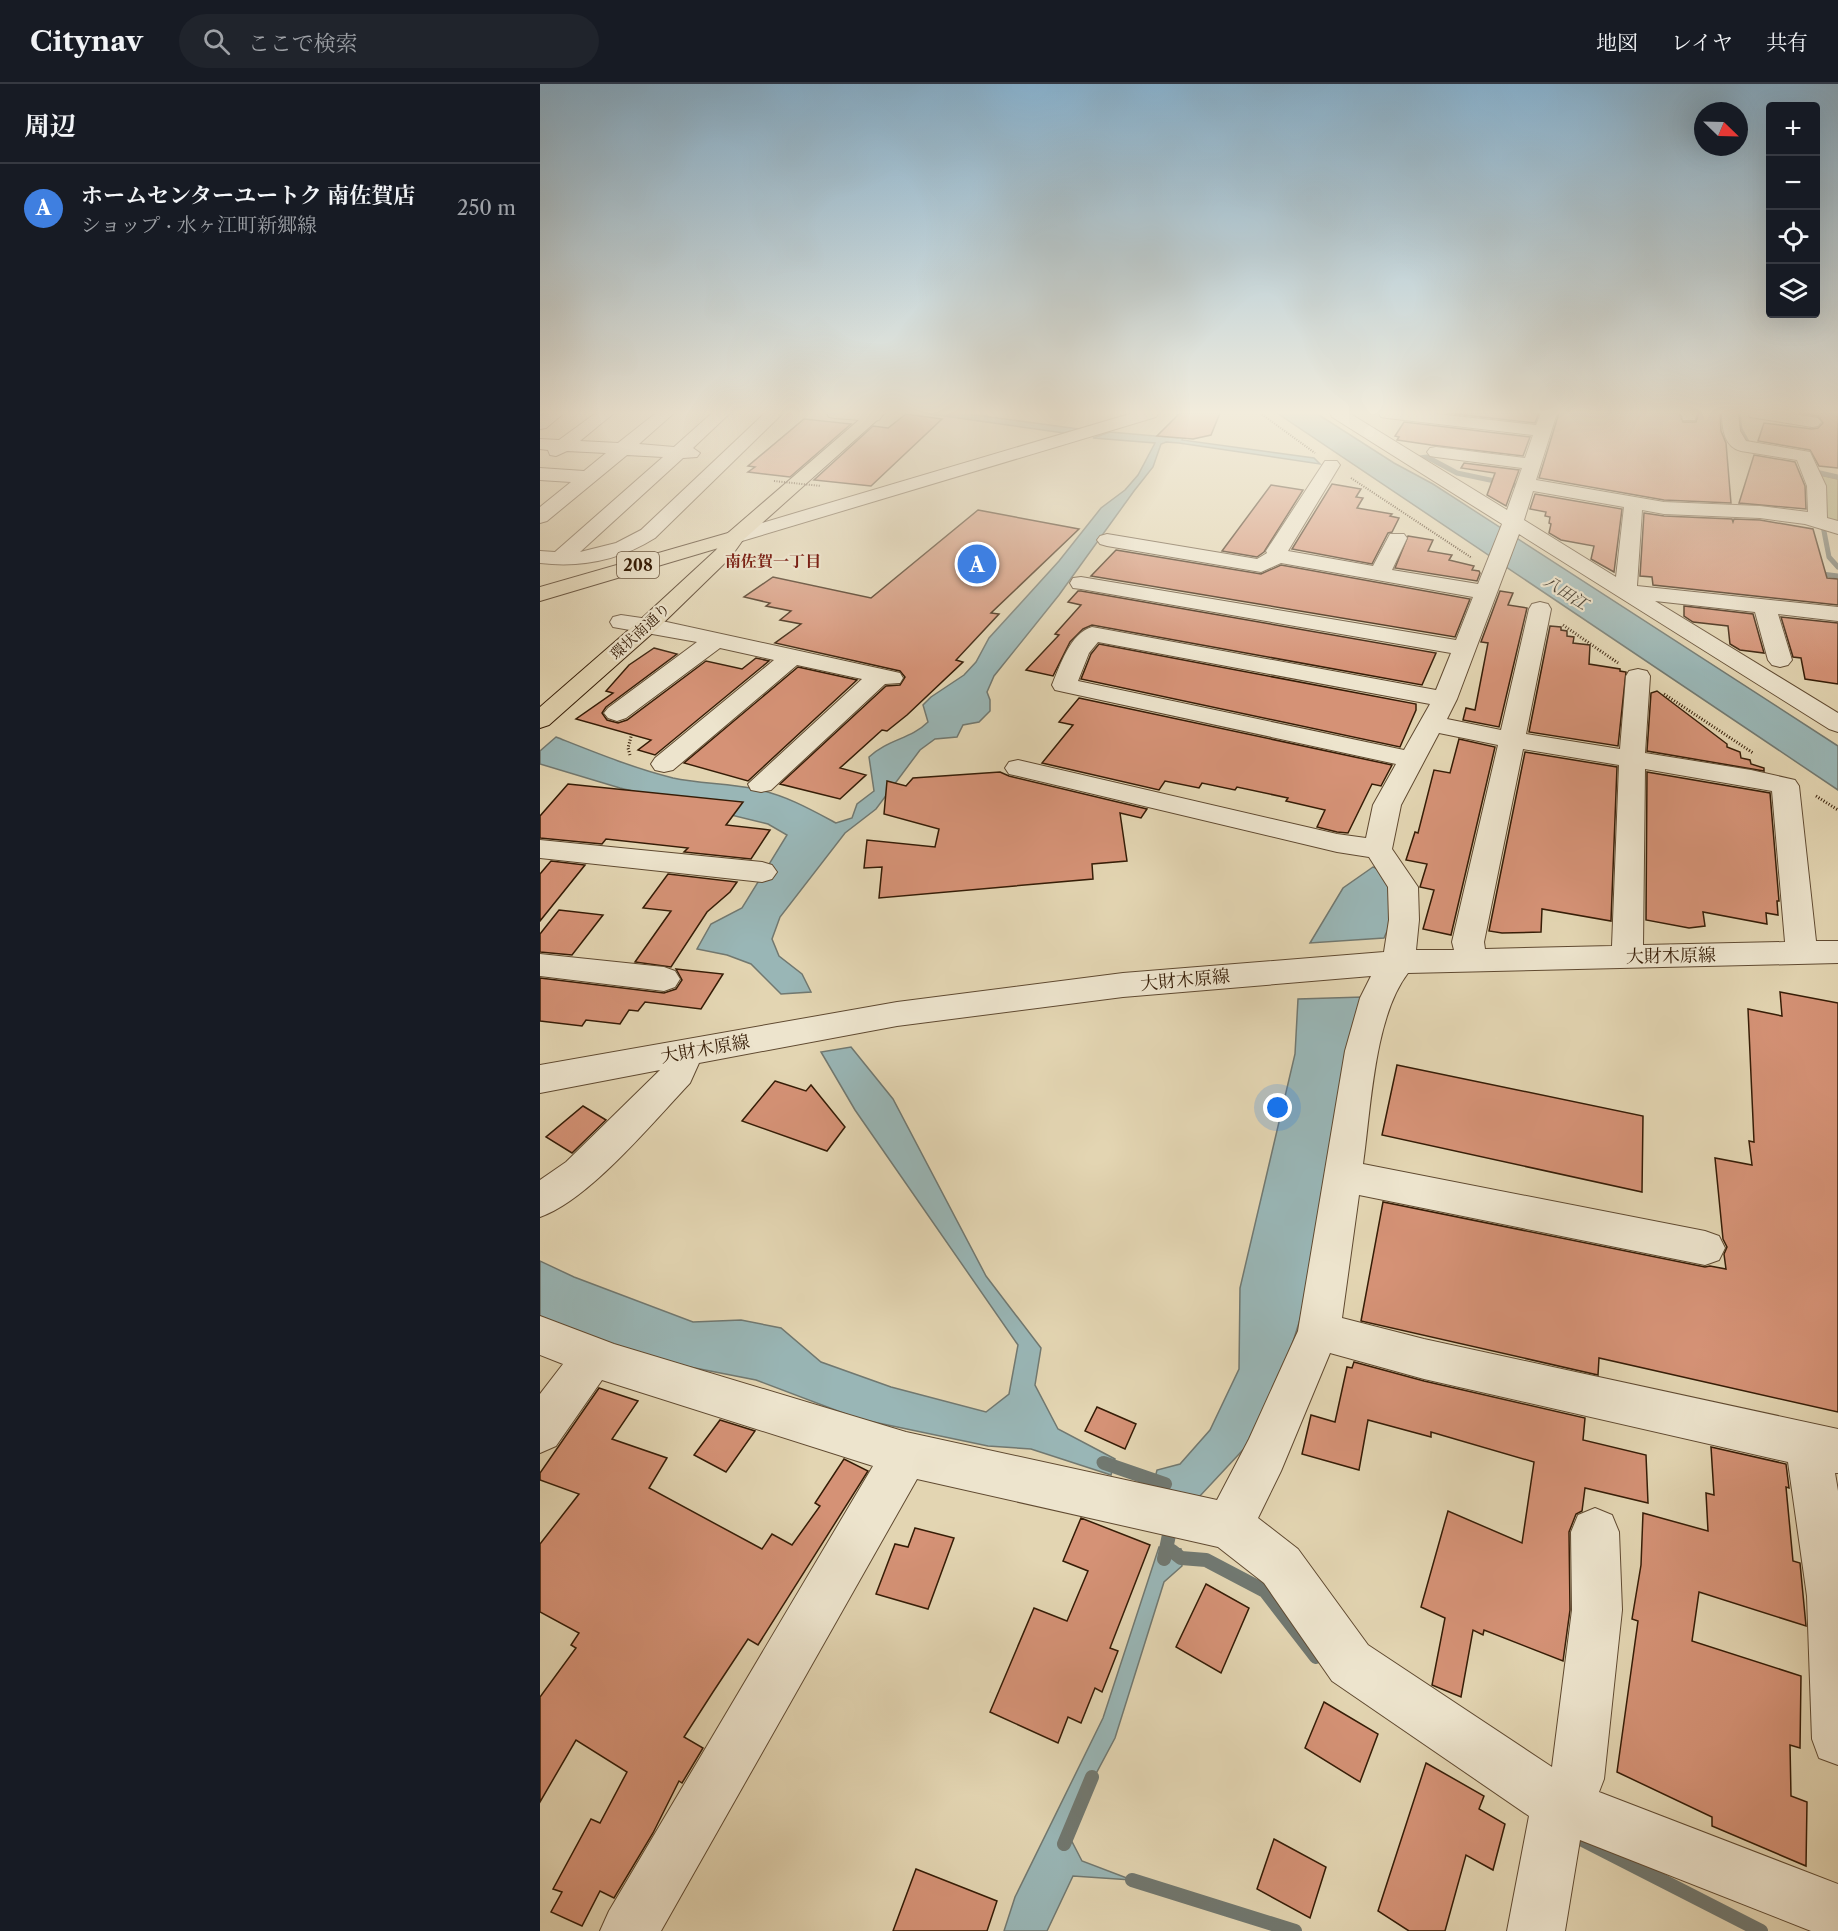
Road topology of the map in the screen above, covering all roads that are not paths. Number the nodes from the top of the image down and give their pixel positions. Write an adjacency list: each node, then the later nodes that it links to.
1 (562, 499): 16 (street)
2 (566, 499): 3 (street)
3 (585, 499)
4 (607, 499): 18 (street)
5 (683, 499): 23 (street)
6 (778, 499): 19 (main road, 環状南通り / 208)
7 (862, 499): 19 (street)
8 (1309, 499): 22 (street)
9 (1477, 499): 15 (street)
10 (1520, 499): 15 (street)
11 (1594, 499): 13 (street)
12 (1820, 499): 14 (street)
13 (1633, 506): 14 (street); 27 (street)
14 (1813, 519): 17 (street)
15 (1514, 522): 25 (street); 27 (street)
16 (549, 526): 18 (street)
17 (1838, 528)
18 (588, 534): 23 (street)
19 (735, 537): 28 (main road, 208); 32 (main road, 環状南通り); 33 (main road, 環状南通り)
20 (1397, 538): 24 (street)
21 (1107, 540): 22 (street)
22 (1280, 554): 24 (street)
23 (550, 558)
24 (1380, 573): 25 (street)
25 (1489, 581): 35 (street)
26 (1082, 583): 35 (street)
27 (1626, 591): 29 (street); 44 (street)
28 (540, 594)
29 (1765, 606): 31 (street); 38 (street)
30 (1540, 609): 45 (street)
31 (1838, 614)
32 (621, 622): 33 (street); 36 (main road, 環状南通り)
33 (648, 625): 34 (street); 42 (main road, 環状南通り)
34 (715, 640): 37 (street); 41 (street)
35 (1464, 648): 40 (street)
36 (585, 652)
37 (792, 657): 48 (street); 50 (street)
38 (1780, 660)
39 (1638, 676): 46 (street)
40 (1445, 699): 43 (street); 47 (street)
41 (617, 713)
42 (540, 720)
43 (1433, 724): 45 (street); 47 (street)
44 (1838, 724)
45 (1512, 740): 46 (street); 57 (street)
46 (1632, 758): 55 (street); 56 (street)
47 (1412, 760): 52 (street)
48 (664, 764)
49 (1018, 768): 52 (street)
50 (761, 784)
51 (540, 849): 53 (street)
52 (1377, 849): 58 (street)
53 (762, 872)
54 (1838, 952): 55 (street, 大財木原線)
55 (1802, 953): 56 (street, 大財木原線)
56 (1627, 957): 57 (street, 大財木原線)
57 (1471, 960): 58 (street, 大財木原線)
58 (1399, 962): 61 (street, 大財木原線); 63 (street)
59 (540, 965): 60 (street)
60 (664, 979)
61 (686, 1053): 62 (street, 大財木原線); 64 (street)
62 (540, 1079)
63 (1343, 1176): 65 (street); 66 (street)
64 (540, 1201)
65 (1705, 1248)
66 (1319, 1331): 70 (street); 72 (street)
67 (540, 1335): 68 (street)
68 (594, 1356): 69 (street); 71 (street)
69 (540, 1431)
70 (1823, 1448): 74 (street)
71 (906, 1454): 72 (street); 77 (street)
72 (1192, 1518): 75 (street)
73 (1595, 1532): 75 (street)
74 (1838, 1739)
75 (1555, 1827): 76 (street); 78 (street)
76 (1838, 1913)
77 (629, 1931)
78 (1536, 1931)

